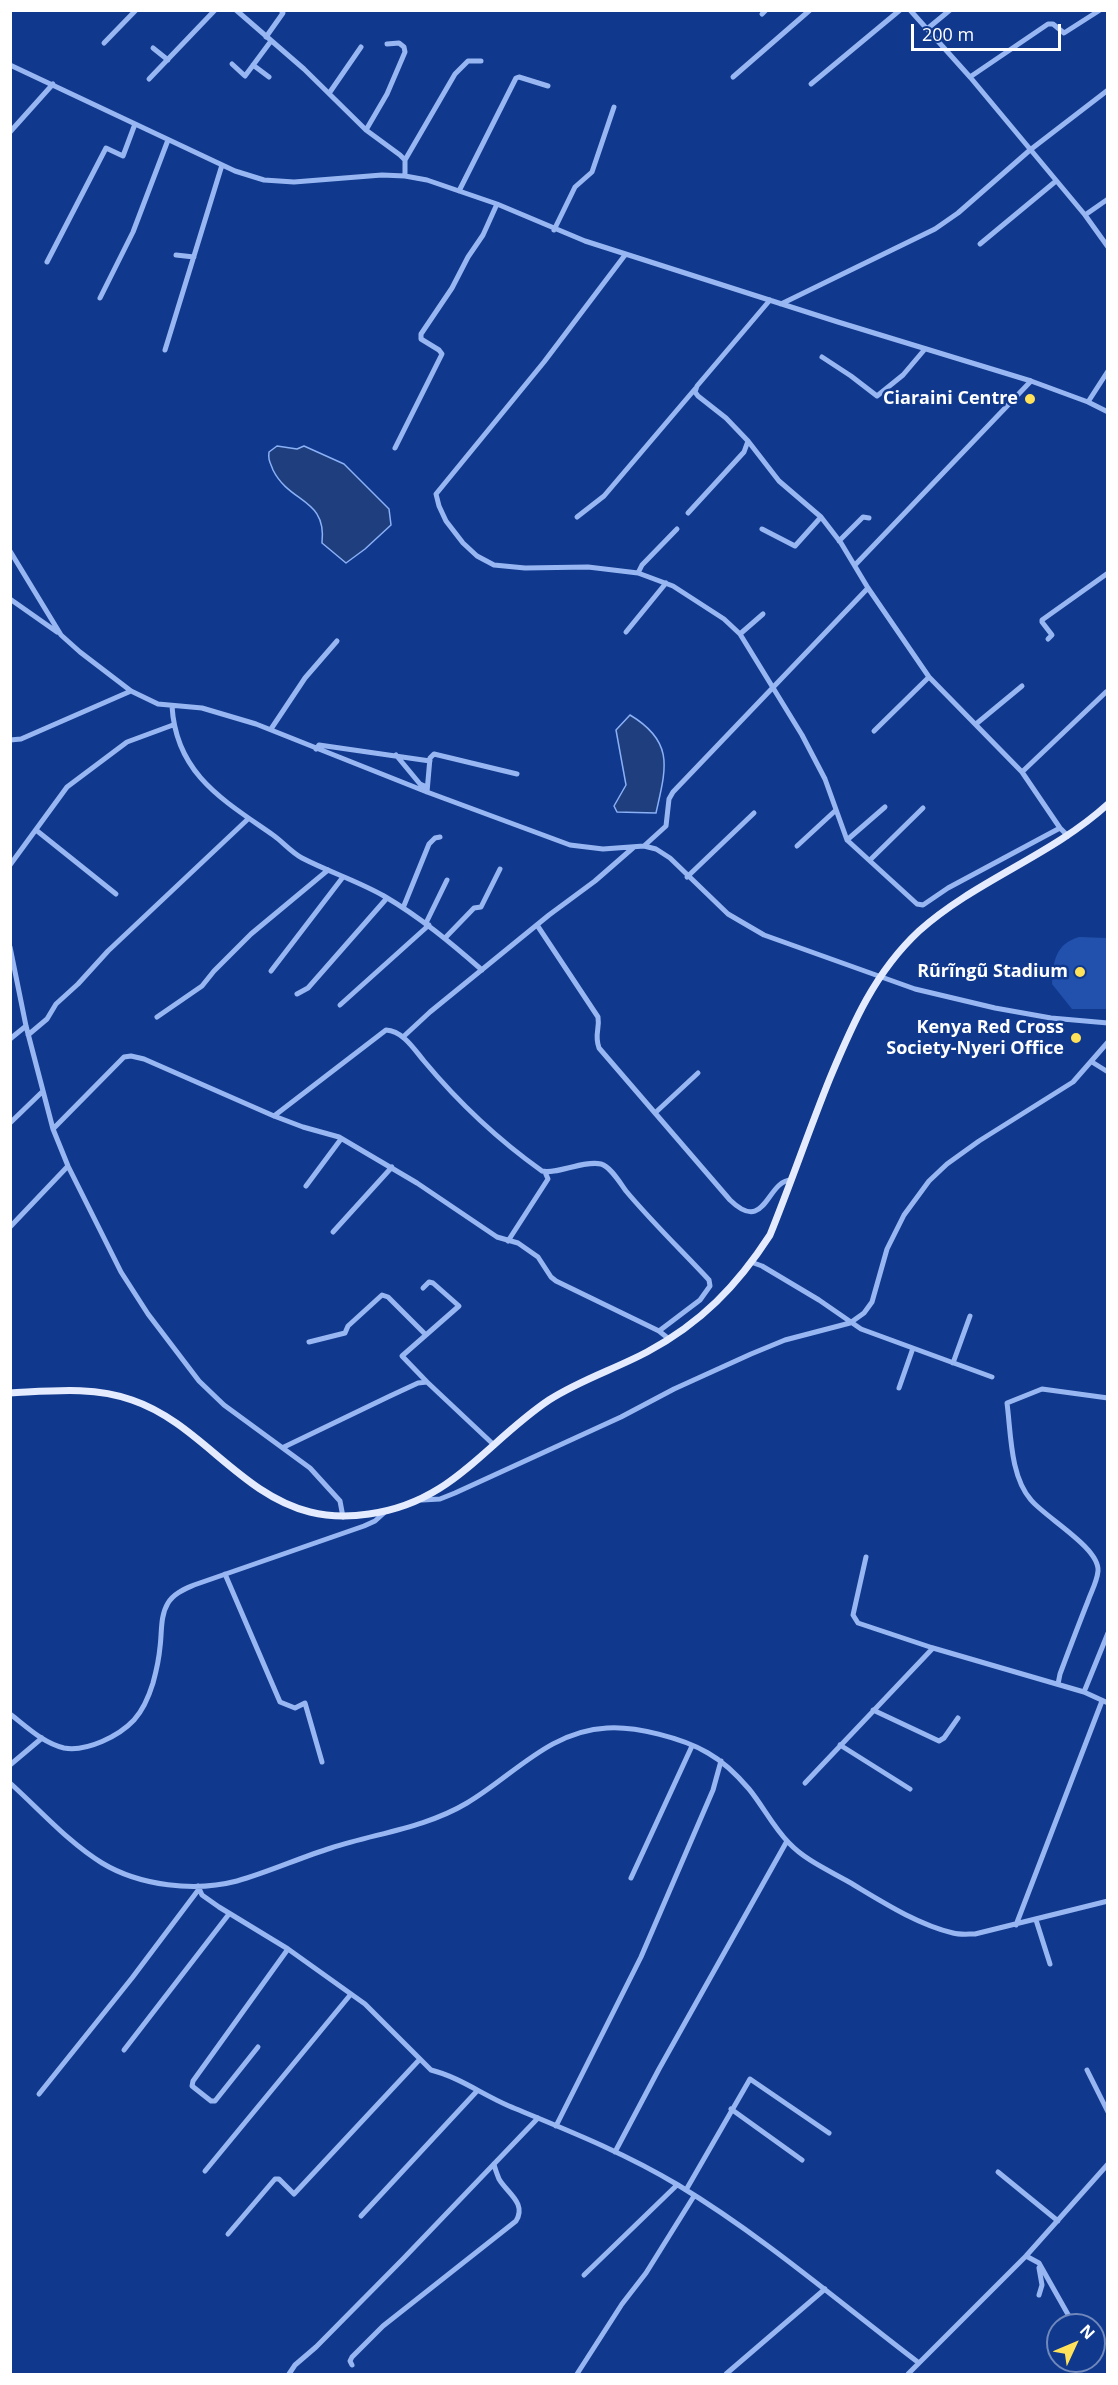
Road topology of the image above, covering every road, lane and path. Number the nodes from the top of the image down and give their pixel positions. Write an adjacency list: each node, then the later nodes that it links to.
1 (136, 10): 13 (street)
2 (215, 10): 17 (street)
3 (236, 10): 11 (street)
4 (281, 10): 11 (street)
5 (810, 10): 23 (street)
6 (900, 10): 27 (street)
7 (910, 10): 10 (street)
8 (950, 10): 10 (street)
9 (1100, 10): 24 (street)
10 (927, 28): 24 (street)
11 (266, 36): 12 (street)
12 (271, 41): 21 (street); 30 (street)
13 (104, 43)
14 (387, 44): 33 (street)
15 (361, 47): 30 (street)
16 (153, 48): 17 (street)
17 (168, 60): 25 (street)
18 (481, 61): 37 (street)
19 (232, 64): 21 (street)
20 (10, 65): 26 (street)
21 (253, 65): 22 (street)
22 (269, 77)
23 (733, 77)
24 (970, 77): 36 (street)
25 (149, 79)
26 (53, 84): 32 (street); 34 (street)
27 (811, 84)
28 (548, 86): 41 (street)
29 (1107, 90): 36 (street)
30 (330, 92): 33 (street)
31 (614, 107): 45 (street)
32 (135, 124): 35 (street); 51 (street)
33 (366, 130): 37 (street)
34 (10, 132)
35 (168, 140): 38 (street); 52 (street)
36 (1030, 150): 40 (street); 54 (street)
37 (405, 160): 39 (street)
38 (222, 165): 39 (street); 50 (street)
39 (405, 176): 41 (street)
40 (1056, 181): 44 (street); 46 (street)
41 (459, 191): 43 (street)
42 (1107, 199): 44 (street)
43 (497, 204): 45 (street); 64 (street)
44 (1085, 215): 47 (street)
45 (554, 230): 49 (street)
46 (980, 244)
47 (1107, 247)
48 (176, 255): 50 (street)
49 (625, 255): 53 (street); 74 (street)
50 (194, 257): 56 (street)
51 (47, 262)
52 (100, 298)
53 (770, 300): 54 (street); 60 (street)
54 (781, 304): 55 (street)
55 (925, 349): 57 (street); 59 (street)
56 (165, 350)
57 (822, 357)
58 (1107, 371): 61 (street)
59 (1031, 381): 61 (street); 73 (street)
60 (695, 389): 63 (street); 67 (street)
61 (1088, 402): 62 (street)
62 (1107, 412)
63 (748, 441): 65 (street); 66 (street)
64 (395, 448)
65 (688, 513)
66 (821, 517): 70 (street); 71 (street)
67 (577, 518)
68 (869, 518): 71 (street)
69 (677, 529): 74 (street)
70 (762, 529)
71 (839, 541): 73 (street)
72 (10, 551): 81 (street)
73 (855, 565): 77 (street)
74 (638, 573): 76 (street)
75 (1107, 573): 83 (street)
76 (666, 583): 80 (street); 82 (street)
77 (868, 588): 85 (street); 87 (street)
78 (10, 599): 81 (street)
79 (763, 614): 82 (street)
80 (626, 632)
81 (61, 634): 88 (street)
82 (741, 634): 87 (street)
83 (1048, 639)
84 (337, 641): 93 (street)
85 (929, 677): 91 (street); 94 (street)
86 (1022, 686): 91 (street)
87 (772, 688): 105 (street); 113 (street)
88 (131, 691): 90 (street); 95 (street)
89 (1106, 692): 99 (street)
90 (172, 706): 92 (street); 93 (street)
91 (976, 724): 99 (street)
92 (173, 725): 107 (street); 109 (street)
93 (271, 729): 96 (street)
94 (874, 731)
95 (10, 740)
96 (316, 749): 97 (street); 101 (street)
97 (396, 755): 98 (street); 101 (street)
98 (430, 761): 100 (street); 101 (street)
99 (1022, 772): 108 (street)
100 (517, 774)
101 (427, 790): 115 (street)
102 (1107, 804): 110 (main road)
103 (885, 807): 112 (street)
104 (923, 808): 116 (street)
105 (836, 810): 112 (street); 114 (street)
106 (754, 813): 121 (street)
107 (248, 819): 119 (street); 139 (street)
108 (1060, 828): 110 (street); 116 (street)
109 (36, 831): 117 (street); 123 (street)
110 (1068, 836): 133 (main road)
111 (440, 837): 125 (street)
112 (847, 840): 116 (street)
113 (644, 846): 115 (street); 121 (street)
114 (797, 846)
115 (634, 847): 127 (street)
116 (870, 860)
117 (10, 865)
118 (500, 869): 128 (street)
119 (328, 870): 120 (street); 136 (street)
120 (343, 877): 124 (street); 132 (street)
121 (687, 877): 133 (street)
122 (447, 880): 126 (street)
123 (116, 894)
124 (387, 898): 125 (street); 134 (street)
125 (403, 908): 126 (street)
126 (427, 924): 128 (street); 135 (street)
127 (537, 925): 131 (street); 147 (street)
128 (445, 938): 131 (street)
129 (10, 947): 130 (street)
130 (12, 960): 138 (street)
131 (482, 970): 140 (street)
132 (271, 971)
133 (880, 975): 137 (street); 155 (main road)
134 (297, 994)
135 (340, 1005)
136 (157, 1017)
137 (1107, 1023)
138 (26, 1026): 139 (street); 141 (street)
139 (28, 1035): 146 (street)
140 (403, 1037): 148 (street); 154 (street)
141 (10, 1039)
142 (1107, 1041): 143 (street)
143 (1092, 1062): 144 (street); 163 (street)
144 (1107, 1072)
145 (698, 1073): 147 (street)
146 (42, 1092): 149 (street); 150 (street)
147 (655, 1113): 155 (street)
148 (274, 1116): 150 (street); 151 (street)
149 (10, 1123)
150 (53, 1129): 152 (street)
151 (341, 1138): 153 (street); 156 (street)
152 (68, 1166): 157 (street); 176 (street)
153 (392, 1167): 158 (street); 159 (street)
154 (545, 1172): 159 (street); 164 (street)
155 (791, 1180): 160 (main road)
156 (306, 1186)
157 (10, 1227)
158 (333, 1232)
159 (508, 1241): 164 (street)
160 (751, 1262): 163 (street); 166 (main road)
161 (423, 1288): 165 (street)
162 (970, 1316): 169 (street)
163 (850, 1323): 168 (street); 177 (street)
164 (659, 1331): 166 (street)
165 (426, 1335): 167 (street); 171 (street)
166 (669, 1339): 175 (main road)
167 (309, 1342)
168 (913, 1348): 169 (street); 172 (street)
169 (953, 1363): 170 (street)
170 (992, 1377)
171 (427, 1382): 175 (street); 176 (street)
172 (899, 1388)
173 (10, 1392): 179 (main road)
174 (1107, 1398): 184 (street)
175 (494, 1445): 177 (main road)
176 (284, 1447): 179 (street)
177 (422, 1500): 178 (main road)
178 (385, 1512): 179 (main road); 181 (street)
179 (343, 1517)
180 (866, 1557): 183 (street)
181 (225, 1574): 190 (street); 194 (street)
182 (1107, 1633): 185 (street)
183 (933, 1648): 184 (street); 187 (street)
184 (1058, 1684): 185 (street)
185 (1084, 1692): 186 (street)
186 (1105, 1702): 205 (street)
187 (873, 1710): 189 (street); 191 (street)
188 (10, 1714): 190 (street)
189 (958, 1718)
190 (42, 1738): 195 (street)
191 (840, 1745): 197 (street); 198 (street)
192 (692, 1746): 193 (street); 200 (street); 201 (street)
193 (721, 1761): 199 (street); 218 (street)
194 (322, 1762)
195 (10, 1765)
196 (10, 1783): 201 (street)
197 (805, 1783)
198 (910, 1790)
199 (787, 1841): 205 (street); 220 (street)
200 (631, 1878)
201 (199, 1888): 203 (street); 214 (street)
202 (1107, 1901): 204 (street)
203 (230, 1914): 206 (street); 210 (street)
204 (1036, 1920): 205 (street); 207 (street)
205 (1016, 1925)
206 (288, 1949): 208 (street); 209 (street)
207 (1050, 1964)
208 (351, 1994): 211 (street); 224 (street)
209 (258, 2047)
210 (124, 2050)
211 (420, 2059): 213 (street); 231 (street)
212 (1087, 2070): 216 (street)
213 (477, 2091): 217 (street); 229 (street)
214 (39, 2094)
215 (731, 2109): 219 (street); 221 (street); 227 (street)
216 (1107, 2112)
217 (538, 2118): 218 (street); 222 (street)
218 (556, 2126): 220 (street)
219 (830, 2133)
220 (615, 2152): 226 (street)
221 (802, 2160)
222 (494, 2164): 239 (street); 240 (street)
223 (1107, 2164): 230 (street)
224 (205, 2170)
225 (998, 2172): 230 (street)
226 (677, 2185): 227 (street); 234 (street)
227 (686, 2190): 228 (street)
228 (694, 2196): 235 (street); 241 (street)
229 (361, 2216)
230 (1058, 2221): 232 (street)
231 (228, 2234)
232 (1026, 2256): 233 (street); 238 (street)
233 (1034, 2259): 236 (street); 237 (street)
234 (584, 2275)
235 (825, 2289): 238 (street); 242 (street)
236 (1039, 2295)
237 (1068, 2313)
238 (920, 2363): 243 (street)
239 (352, 2365)
240 (290, 2374)
241 (577, 2374)
242 (726, 2374)
243 (909, 2374)

